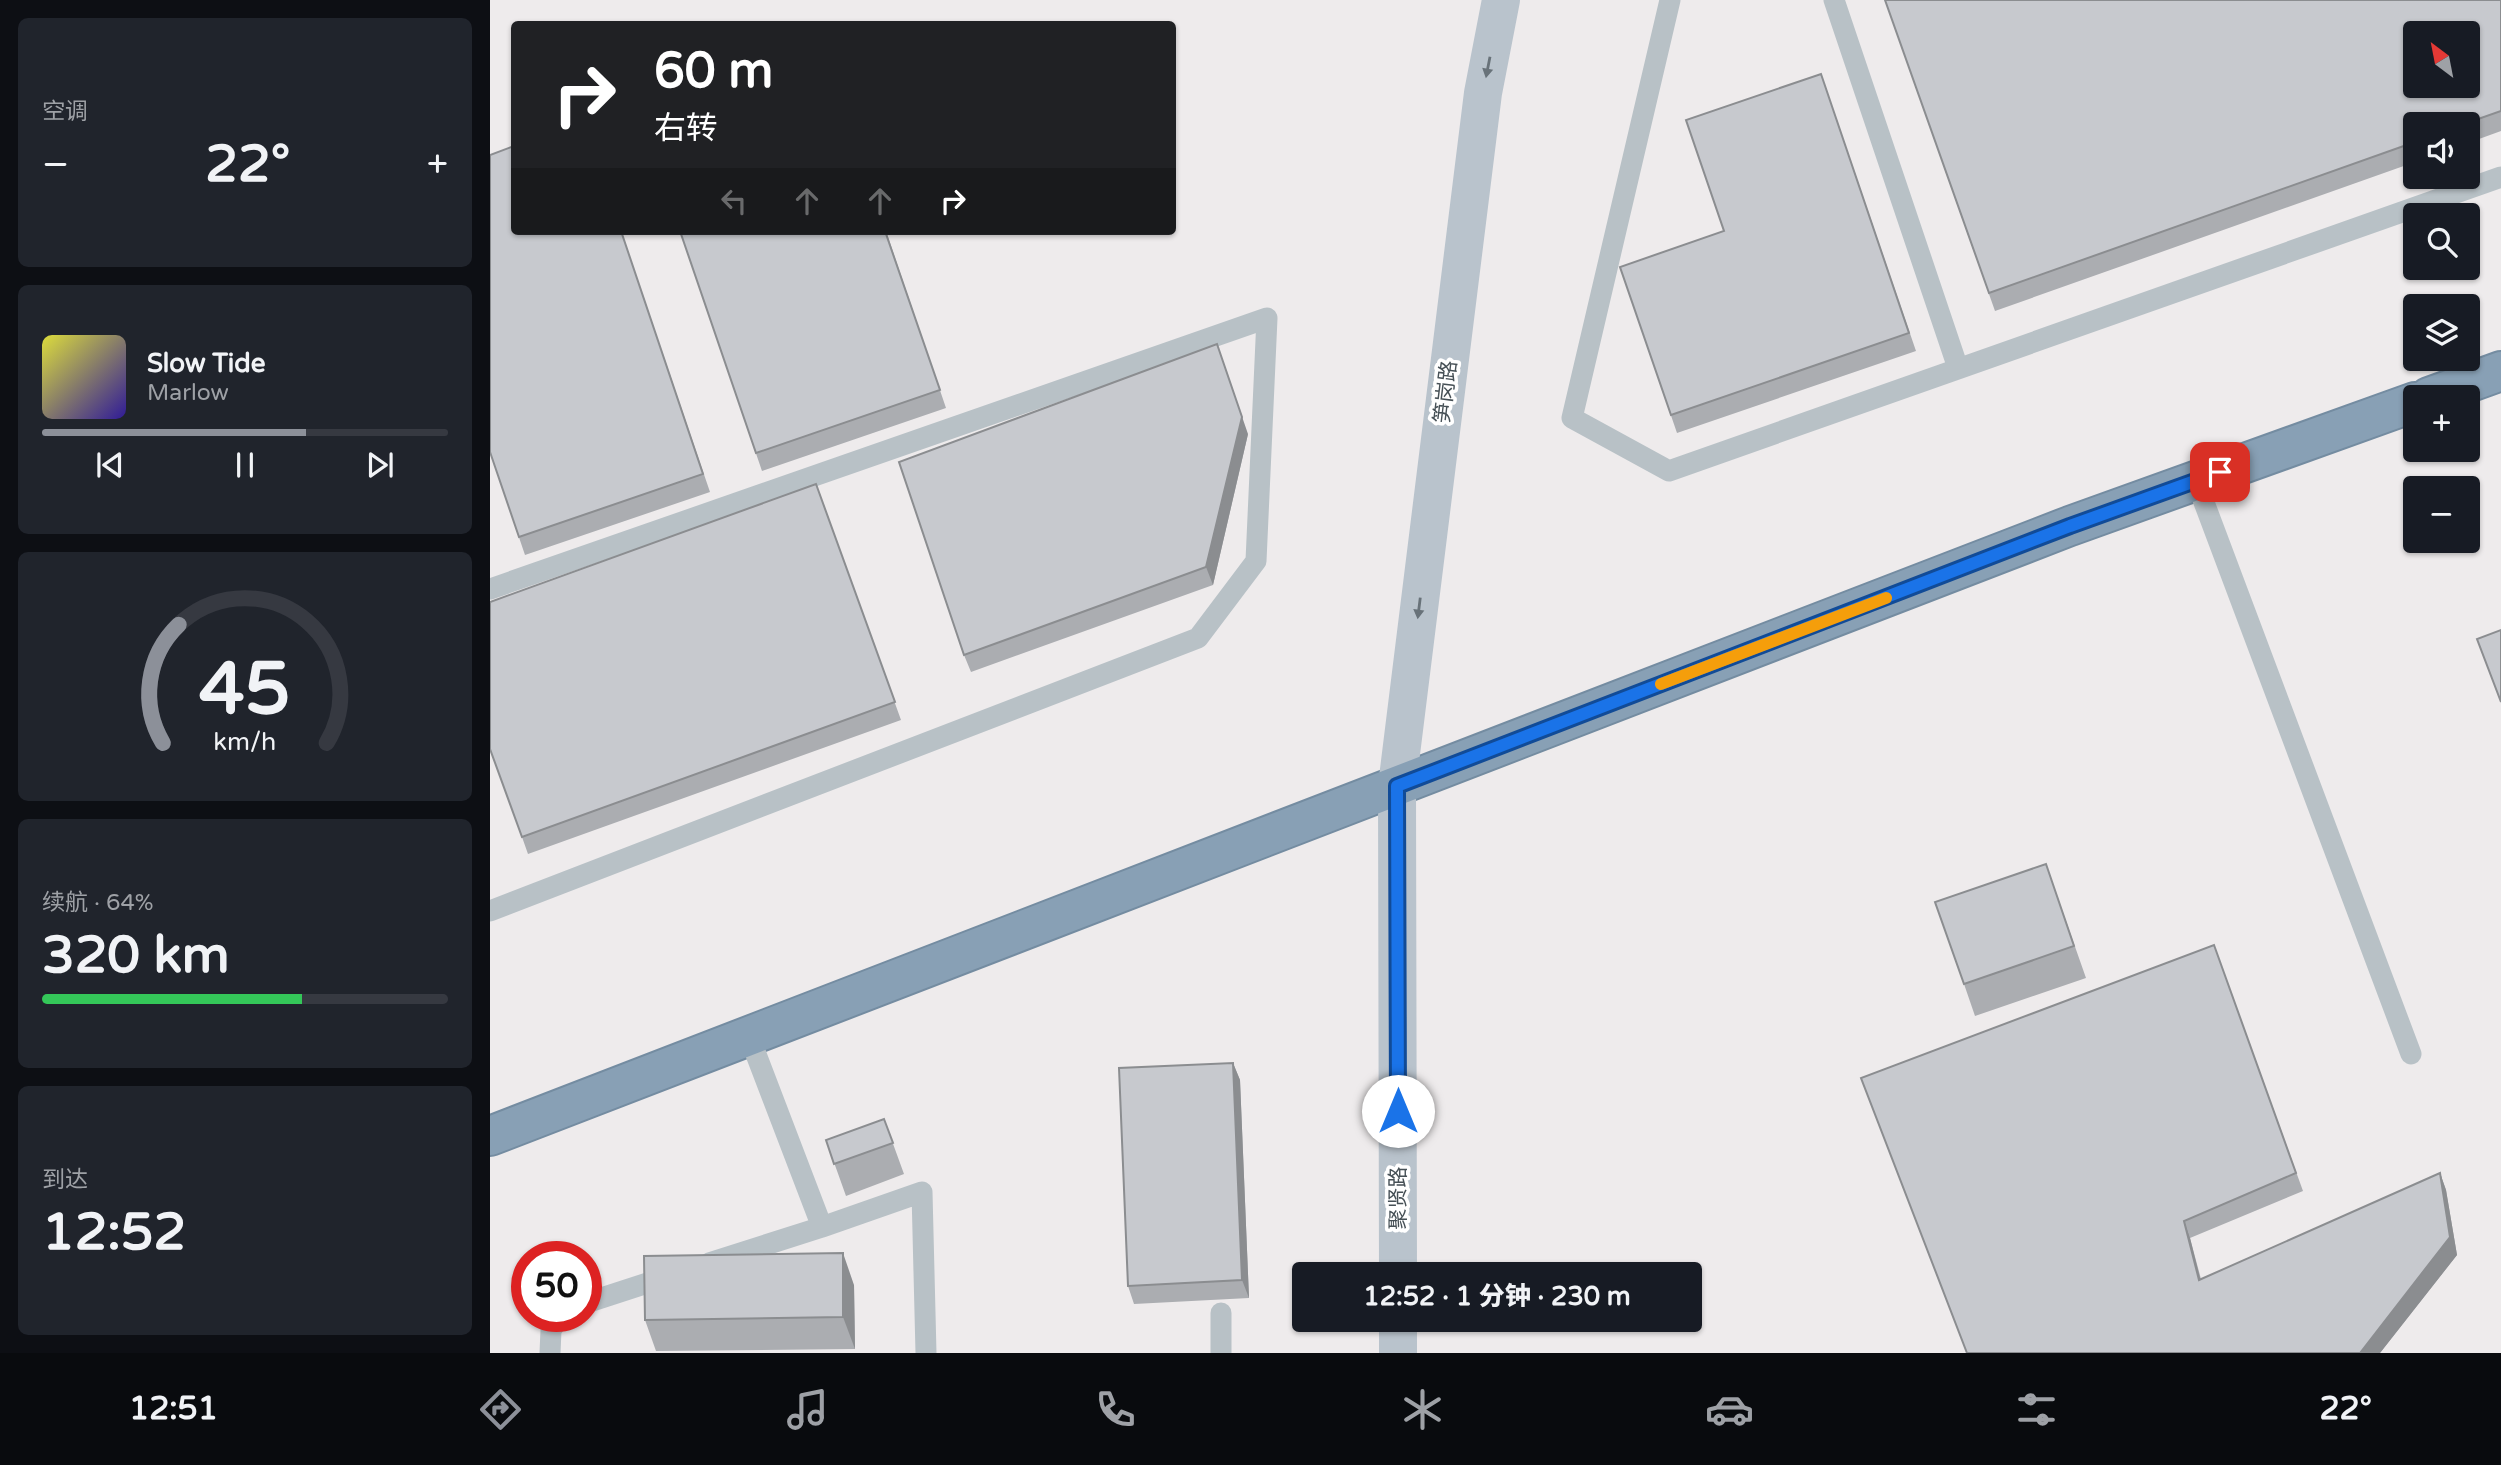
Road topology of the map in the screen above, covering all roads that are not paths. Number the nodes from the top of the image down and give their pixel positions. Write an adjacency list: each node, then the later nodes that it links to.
1 (1501, 0): 12 (main road, 笋岗路, one-way to 12)
2 (1528, 0): 12 (main road, 笋岗路)
3 (1670, 0): 6 (lane)
4 (1835, 0): 6 (lane)
5 (2501, 177): 6 (lane)
6 (1958, 368)
7 (2501, 371): 8 (highway)
8 (2462, 385)
9 (2403, 406): 10 (highway)
10 (2196, 481): 12 (highway); 15 (lane)
11 (490, 589): 13 (lane)
12 (1411, 780): 14 (highway); 18 (main road, 聚贤路)
13 (490, 911)
14 (749, 1036): 16 (highway); 17 (lane)
15 (2411, 1054)
16 (490, 1136)
17 (822, 1227): 19 (lane); 24 (lane)
18 (1398, 1262)
19 (602, 1298)
20 (1222, 1313): 25 (lane)
21 (551, 1332): 23 (lane)
22 (1398, 1332): 26 (main road)
23 (550, 1353)
24 (926, 1353)
25 (1221, 1353)
26 (1398, 1353)

